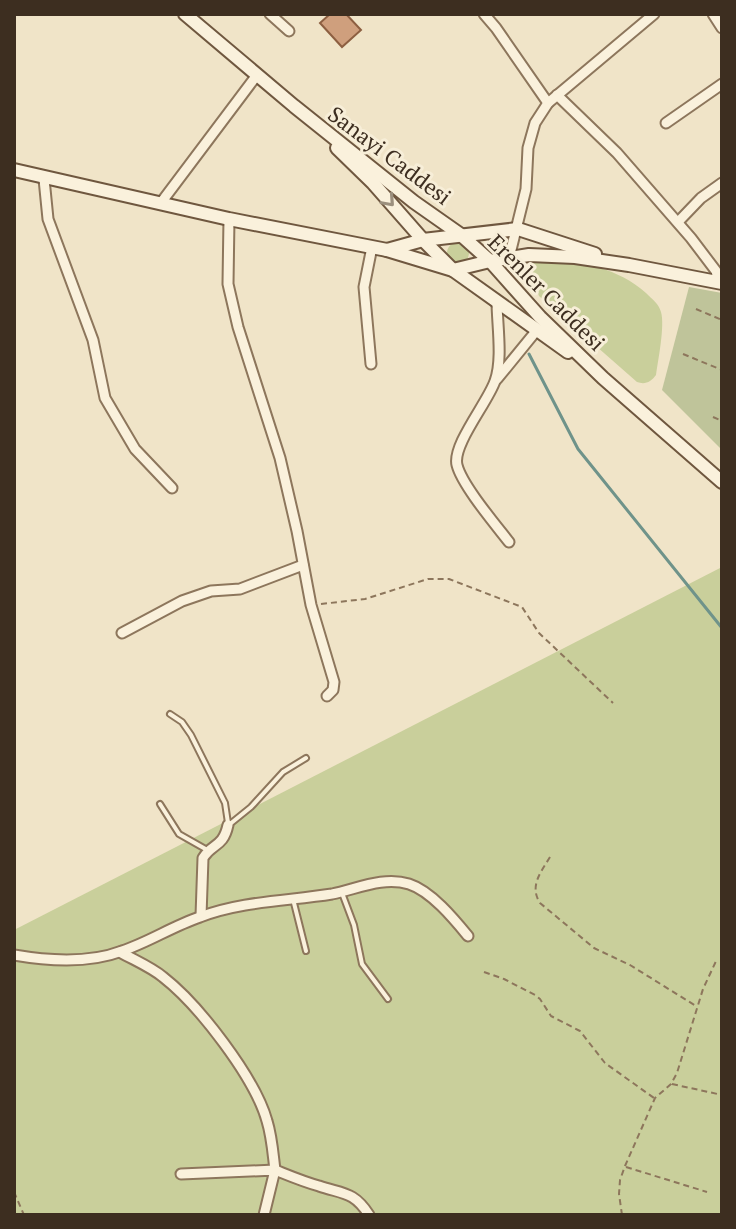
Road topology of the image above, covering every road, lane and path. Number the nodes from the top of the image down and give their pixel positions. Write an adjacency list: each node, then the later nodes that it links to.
1 (185, 14): 8 (main road, Sanayi Caddesi)
2 (270, 14): 7 (street)
3 (484, 14): 11 (street)
4 (713, 14): 6 (street)
5 (647, 16): 10 (street)
6 (722, 28)
7 (289, 31)
8 (257, 75): 12 (main road, Sanayi Caddesi); 17 (street)
9 (722, 84): 13 (street)
10 (557, 95): 11 (street); 19 (street)
11 (548, 103): 20 (street)
12 (294, 106): 21 (main road, Sanayi Caddesi); 22 (main road, Sanayi Caddesi, one-way to 22)
13 (666, 123)
14 (14, 170): 15 (main road)
15 (44, 179): 17 (main road); 43 (street)
16 (722, 183): 19 (street)
17 (160, 204): 18 (main road)
18 (229, 219): 23 (main road); 45 (street)
19 (678, 222): 29 (street)
20 (518, 229): 21 (main road); 25 (street); 27 (main road)
21 (461, 235): 22 (main road); 26 (main road, Erenler Caddesi)
22 (423, 240): 24 (main road); 28 (main road, Sanayi Caddesi)
23 (372, 247): 24 (main road); 36 (street)
24 (387, 250): 28 (main road)
25 (509, 258): 26 (main road); 27 (main road); 30 (main road)
26 (490, 261): 28 (main road); 30 (main road, Erenler Caddesi)
27 (629, 265): 29 (main road)
28 (453, 270): 31 (main road, Erenler Caddesi)
29 (720, 283)
30 (511, 284): 38 (main road, Erenler Caddesi)
31 (497, 301): 34 (main road, Erenler Caddesi); 39 (street)
32 (696, 309): 33 (path)
33 (722, 320)
34 (537, 330): 38 (main road, Erenler Caddesi); 39 (street)
35 (683, 354): 37 (path)
36 (371, 364)
37 (722, 370)
38 (603, 378): 42 (main road, Erenler Caddesi)
39 (495, 382): 44 (street)
40 (713, 417): 41 (path)
41 (722, 421)
42 (722, 482)
43 (172, 488)
44 (509, 542)
45 (303, 565): 46 (street); 47 (street)
46 (311, 605): 48 (street); 49 (path)
47 (122, 633)
48 (327, 696)
49 (613, 703)
50 (170, 714): 53 (lane)
51 (306, 758): 53 (lane)
52 (160, 804): 54 (lane)
53 (228, 825): 54 (street)
54 (209, 851): 58 (street)
55 (550, 857): 66 (path)
56 (341, 891): 57 (street); 59 (street); 65 (lane)
57 (293, 898): 58 (street); 60 (lane)
58 (201, 916): 61 (street)
59 (468, 936)
60 (306, 951)
61 (120, 952): 62 (street); 71 (street)
62 (14, 955)
63 (717, 959): 66 (path)
64 (484, 972): 69 (path)
65 (388, 999)
66 (697, 1006): 67 (path)
67 (671, 1084): 68 (path); 69 (path)
68 (722, 1095)
69 (655, 1098): 70 (path)
70 (625, 1166): 74 (path); 78 (path)
71 (275, 1170): 72 (street); 76 (street); 77 (street)
72 (181, 1174)
73 (14, 1192): 75 (path)
74 (707, 1192)
75 (24, 1215)
76 (264, 1215)
77 (369, 1215)
78 (622, 1215)

